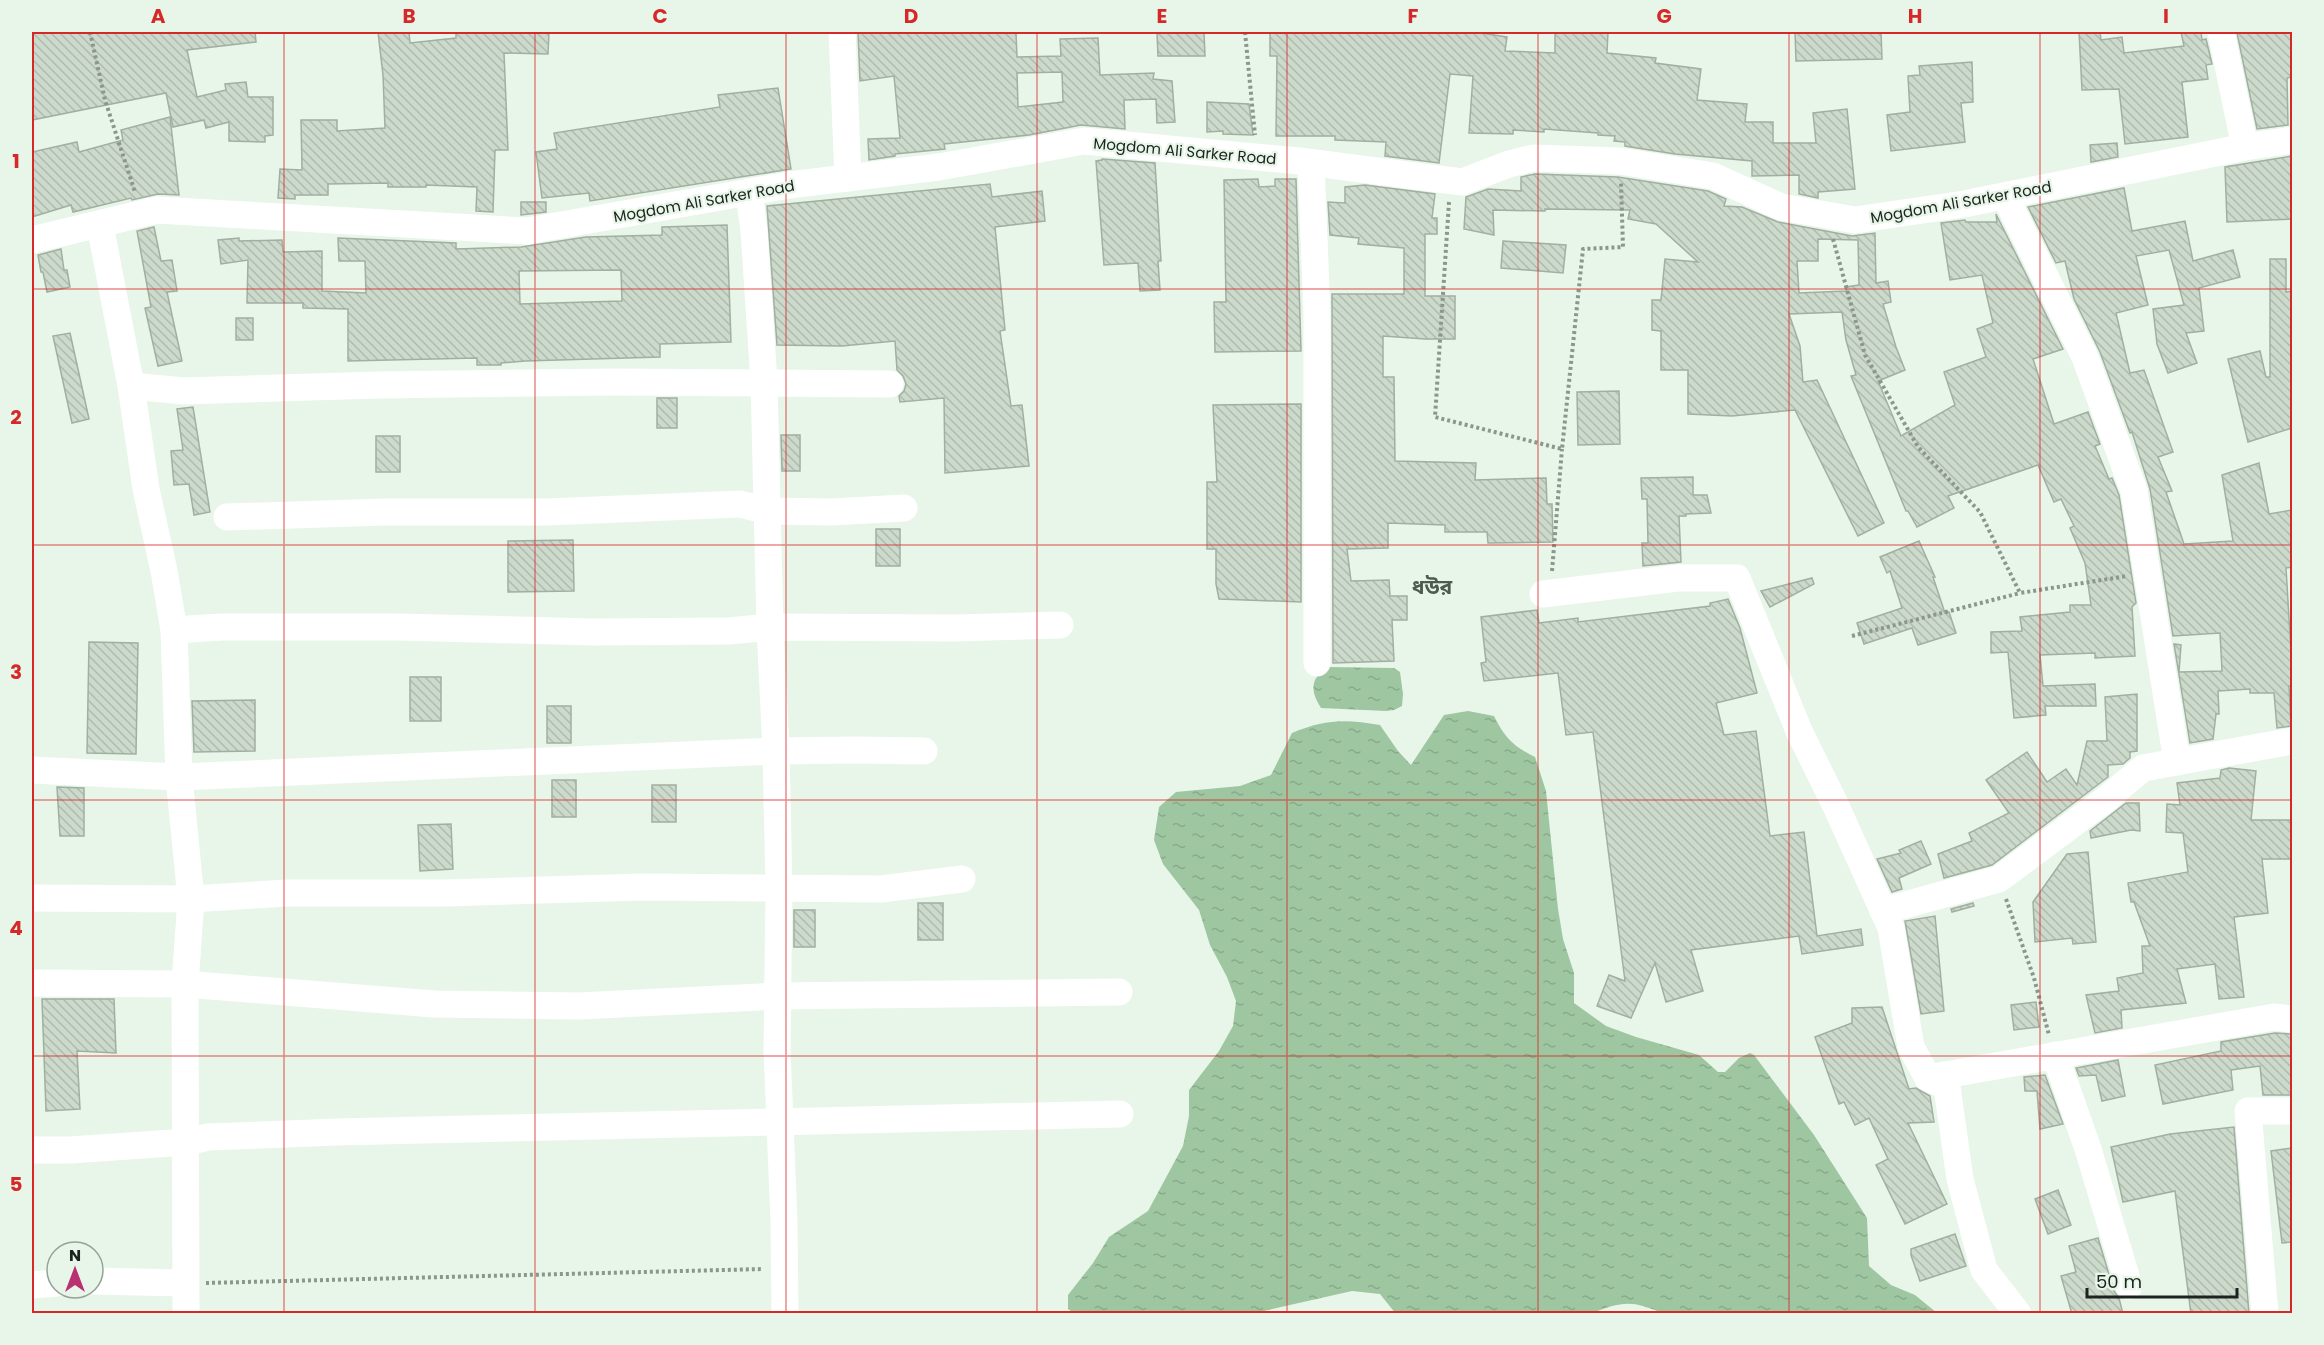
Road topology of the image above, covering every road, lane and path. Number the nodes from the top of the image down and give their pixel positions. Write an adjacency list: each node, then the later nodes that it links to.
1 (90, 32): 14 (path)
2 (843, 32): 10 (street)
3 (1245, 32): 7 (path)
4 (2221, 32): 6 (street)
5 (2292, 140): 6 (street, Mogdom Ali Sarker Road)
6 (2245, 147): 13 (street, Mogdom Ali Sarker Road)
7 (1257, 157): 9 (street, Mogdom Ali Sarker Road); 10 (street, Mogdom Ali Sarker Road)
8 (1620, 161): 11 (street, Mogdom Ali Sarker Road); 15 (street, Mogdom Ali Sarker Road); 21 (path)
9 (1311, 163): 11 (street, Mogdom Ali Sarker Road); 32 (street)
10 (848, 178): 12 (street, Mogdom Ali Sarker Road)
11 (1450, 181): 21 (path)
12 (749, 192): 14 (street, Mogdom Ali Sarker Road); 18 (street)
13 (2005, 196): 15 (street, Mogdom Ali Sarker Road); 25 (street)
14 (142, 214): 16 (street, Mogdom Ali Sarker Road)
15 (1827, 215): 27 (path)
16 (100, 225): 17 (street, Mogdom Ali Sarker Road); 20 (street)
17 (32, 240)
18 (764, 382): 19 (street); 20 (street); 23 (street)
19 (890, 384)
20 (131, 386): 30 (street)
21 (1562, 449): 26 (path)
22 (904, 508): 23 (street)
23 (768, 512): 24 (street); 29 (street)
24 (227, 517)
25 (2147, 573): 27 (path); 36 (street)
26 (1547, 593): 44 (street)
27 (2020, 593): 31 (path)
28 (1059, 625): 29 (street)
29 (770, 627): 30 (street); 34 (street)
30 (174, 630): 38 (street)
31 (1852, 636)
32 (1317, 663)
33 (2292, 741): 36 (street)
34 (776, 751): 35 (street); 38 (street); 41 (street)
35 (924, 751)
36 (2177, 762): 40 (street)
37 (32, 770): 38 (street)
38 (179, 777): 43 (street)
39 (962, 879): 41 (street)
40 (1999, 879): 44 (street); 50 (path)
41 (779, 889): 43 (street); 48 (street)
42 (32, 898): 43 (street)
43 (191, 899): 46 (street)
44 (1883, 911): 51 (street)
45 (32, 983): 46 (street)
46 (185, 984): 48 (street); 55 (street)
47 (1119, 992): 48 (street)
48 (778, 996): 54 (street)
49 (2292, 1019): 50 (street)
50 (2055, 1055): 51 (street); 60 (street)
51 (1928, 1078): 63 (street)
52 (2292, 1111): 64 (street)
53 (1120, 1114): 54 (street)
54 (780, 1123): 55 (street); 57 (street)
55 (187, 1142): 56 (street); 59 (street)
56 (32, 1150)
57 (785, 1269): 59 (path); 62 (street)
58 (105, 1281): 59 (street)
59 (184, 1283): 61 (street)
60 (2130, 1286)
61 (186, 1314)
62 (785, 1314)
63 (2018, 1314)
64 (2265, 1314)

